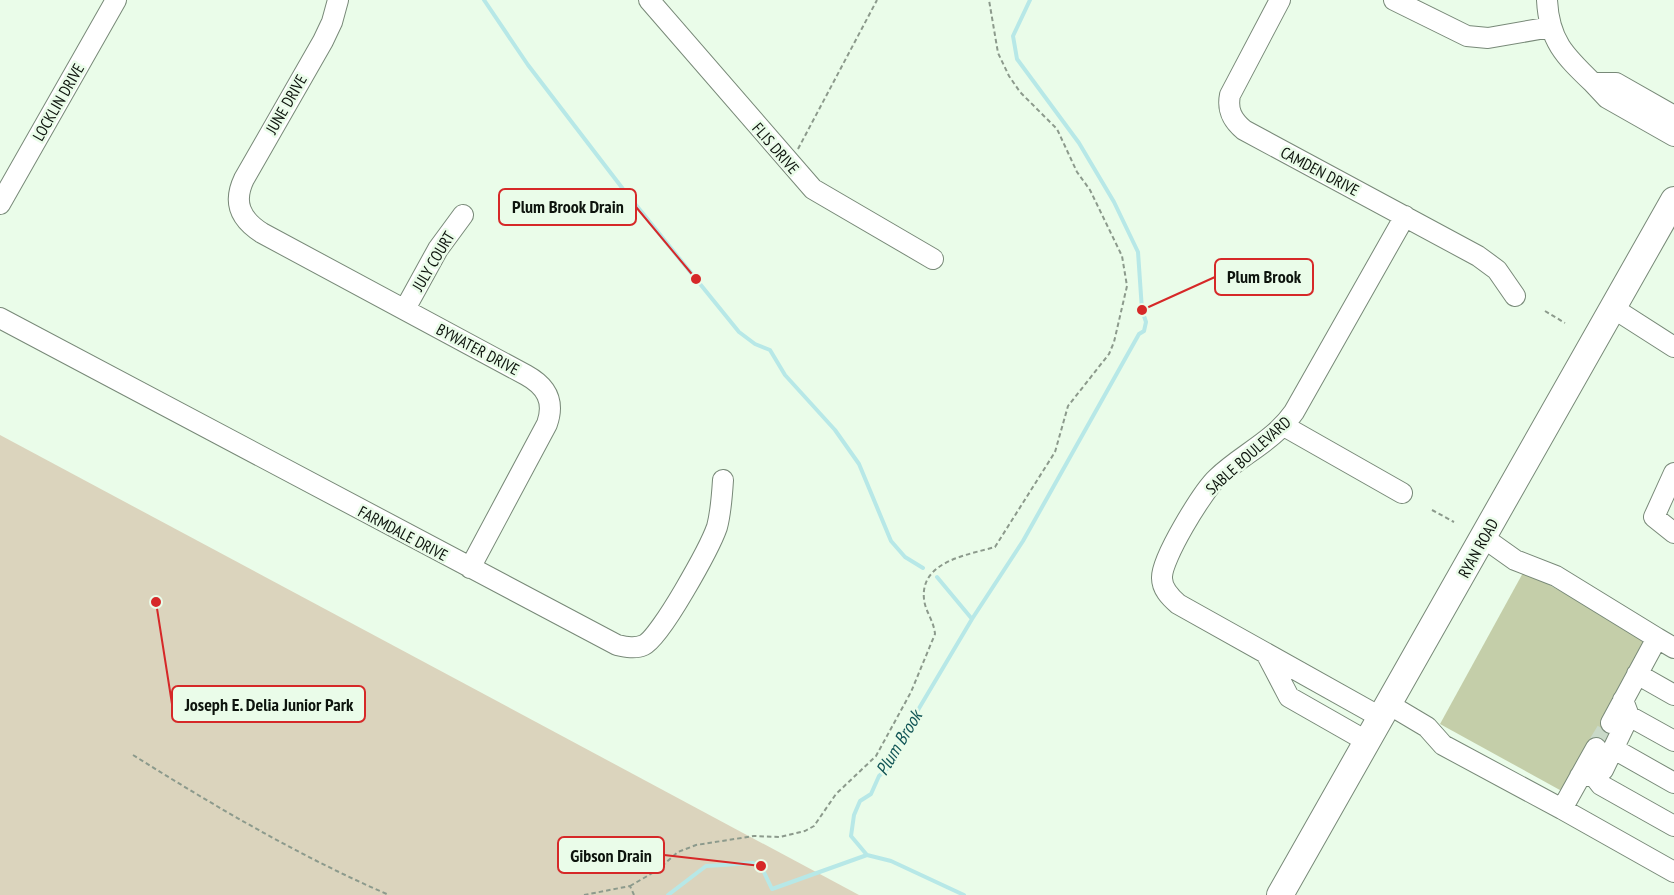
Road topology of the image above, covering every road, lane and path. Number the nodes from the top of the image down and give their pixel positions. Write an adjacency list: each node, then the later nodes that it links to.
1 (116, 0): 15 (street, LOCKLIN DRIVE)
2 (338, 0): 16 (street, JUNE DRIVE)
3 (649, 0): 13 (street, FLIS DRIVE)
4 (877, 0): 13 (path)
5 (989, 0): 52 (path)
6 (1280, 0): 18 (street, CAMDEN DRIVE)
7 (1394, 0): 9 (street)
8 (1547, 0): 9 (street)
9 (1551, 27): 10 (street)
10 (1593, 83): 11 (street); 12 (street)
11 (1674, 116)
12 (1674, 136)
13 (786, 160): 19 (street, FLIS DRIVE)
14 (1674, 200): 21 (main road, RYAN ROAD)
15 (0, 204)
16 (239, 209): 22 (street, BYWATER DRIVE)
17 (463, 215): 22 (street, JULY COURT)
18 (1405, 216): 20 (street, CAMDEN DRIVE); 27 (street, SABLE BOULEVARD)
19 (933, 259)
20 (1515, 296)
21 (1613, 308): 26 (street); 34 (main road, RYAN ROAD)
22 (405, 309): 35 (street, BYWATER DRIVE)
23 (1545, 311): 25 (path)
24 (0, 318): 35 (street, FARMDALE DRIVE)
25 (1565, 323)
26 (1674, 347)
27 (1284, 426): 30 (street); 38 (street, SABLE BOULEVARD)
28 (1674, 473): 33 (street)
29 (723, 480): 35 (street, FARMDALE DRIVE)
30 (1402, 493)
31 (1432, 510): 32 (path)
32 (1454, 522)
33 (1674, 533)
34 (1484, 538): 36 (street); 41 (main road, RYAN ROAD)
35 (470, 568)
36 (1657, 638): 37 (street); 39 (street)
37 (1674, 648)
38 (1267, 655): 41 (street, SABLE BOULEVARD); 44 (street)
39 (1637, 674): 40 (street); 42 (street)
40 (1674, 695)
41 (1386, 712): 44 (main road, RYAN ROAD); 49 (street, SABLE BOULEVARD)
42 (1621, 713): 43 (street); 45 (street)
43 (1674, 741)
44 (1368, 742): 56 (main road, RYAN ROAD)
45 (1605, 749): 47 (street); 48 (street)
46 (133, 755): 53 (path)
47 (1587, 776): 49 (street); 50 (street)
48 (1674, 783)
49 (1562, 809): 51 (street, SABLE BOULEVARD)
50 (1674, 826)
51 (1674, 872)
52 (630, 886): 54 (path); 55 (path)
53 (389, 895)
54 (584, 895)
55 (634, 895)
56 (1280, 895)

